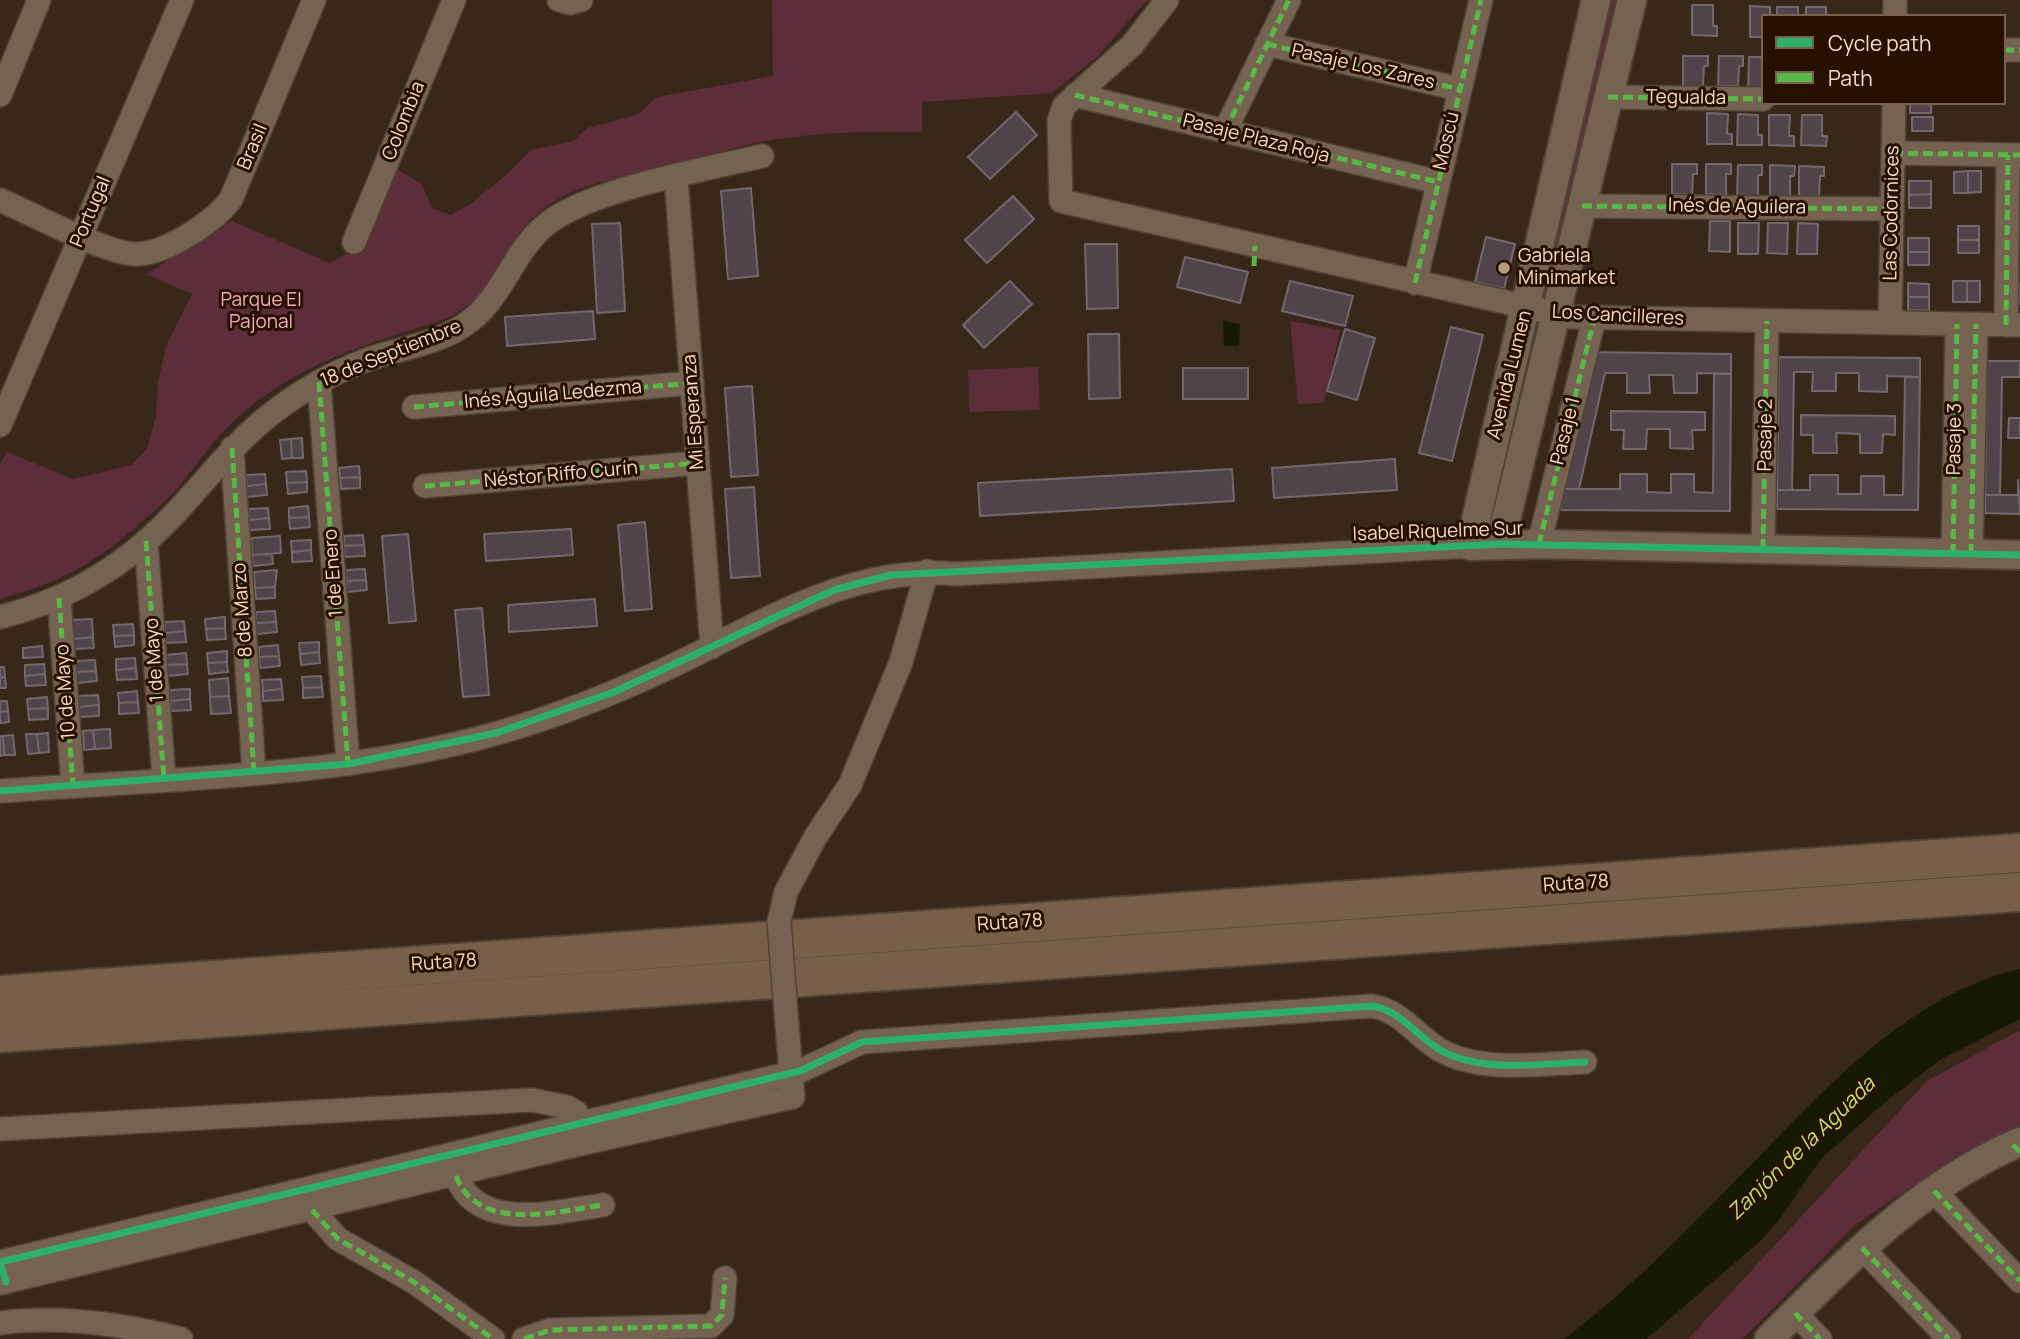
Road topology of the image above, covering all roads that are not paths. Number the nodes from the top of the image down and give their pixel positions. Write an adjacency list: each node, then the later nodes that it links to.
1 (39, 0): 12 (street)
2 (182, 0): 26 (street, Portugal)
3 (314, 0): 26 (street, Brasil)
4 (454, 0): 27 (street, Colombia)
5 (1167, 0): 13 (street)
6 (1289, 0): 10 (street)
7 (1480, 0): 11 (street, Moscú)
8 (1596, 0): 29 (street, Avenida Lumen)
9 (1632, 0): 14 (street, Avenida Lumen)
10 (1267, 44): 11 (street, Pasaje Los Zares); 17 (street)
11 (1459, 89): 22 (street, Moscú)
12 (0, 95)
13 (1075, 95): 17 (street, Pasaje Plaza Roja); 28 (street, Los Cancilleres)
14 (1608, 97): 15 (street, Tegualda); 24 (street, Avenida Lumen)
15 (1761, 99)
16 (1894, 105): 18 (street, Las Codornices)
17 (1225, 131): 22 (street, Pasaje Plaza Roja)
18 (1893, 153): 19 (street); 25 (street, Las Codornices)
19 (2014, 155): 35 (street)
20 (762, 156): 21 (street, 18 de Septiembre)
21 (676, 178): 36 (street, 18 de Septiembre); 37 (street, Mi Esperanza)
22 (1438, 182): 28 (street, Moscú)
23 (0, 200): 26 (street)
24 (1582, 206): 25 (street, Inés de Aguilera); 30 (street, Avenida Lumen)
25 (1892, 209): 33 (street, Las Codornices)
26 (81, 237): 39 (street, Portugal)
27 (354, 242)
28 (1415, 283): 29 (street, Los Cancilleres)
29 (1527, 309): 30 (street, Los Cancilleres); 46 (street, Avenida Lumen)
30 (1556, 315): 31 (street, Los Cancilleres); 44 (street, Avenida Lumen)
31 (1594, 319): 32 (street, Los Cancilleres); 45 (street, Pasaje 1)
32 (1768, 321): 33 (street, Los Cancilleres); 47 (street, Pasaje 2)
33 (1891, 323): 34 (street, Los Cancilleres)
34 (1966, 324): 35 (street, Los Cancilleres); 48 (street)
35 (2013, 325)
36 (319, 382): 40 (street, 18 de Septiembre); 54 (street, 1 de Enero)
37 (692, 383): 38 (street, Inés Águila Ledezma); 41 (street, Mi Esperanza)
38 (414, 407)
39 (0, 425)
40 (232, 448): 43 (street, 18 de Septiembre); 55 (street, 8 de Marzo)
41 (698, 463): 42 (street, Néstor Riffo Curín); 53 (street, Mi Esperanza)
42 (425, 486)
43 (146, 541): 51 (street, 18 de Septiembre); 56 (street, 1 de Mayo)
44 (1500, 544): 45 (street, Isabel Riquelme Sur); 46 (street, Isabel Riquelme Sur)
45 (1539, 544): 47 (street, Isabel Riquelme Sur)
46 (1470, 546): 50 (street, Isabel Riquelme Sur)
47 (1763, 548): 48 (street, Isabel Riquelme Sur)
48 (1962, 554): 49 (street, Isabel Riquelme Sur)
49 (2020, 555)
50 (927, 571): 53 (street, Isabel Riquelme Sur); 64 (street, bridge)
51 (59, 598): 52 (street, 18 de Septiembre); 57 (street, 10 de Mayo)
52 (0, 617)
53 (712, 647): 54 (street, Isabel Riquelme Sur)
54 (348, 764): 55 (street, Isabel Riquelme Sur)
55 (254, 772): 56 (street, Isabel Riquelme Sur)
56 (164, 779): 57 (street, Isabel Riquelme Sur)
57 (73, 786): 58 (street, Isabel Riquelme Sur)
58 (0, 790)
59 (2020, 853): 61 (highway, Ruta 78)
60 (2020, 892): 62 (highway, Ruta 78)
61 (0, 995)
62 (0, 1033)
63 (1585, 1062): 64 (street)
64 (790, 1073): 66 (street); 66 (street)
65 (0, 1129): 66 (street)
66 (582, 1133): 68 (street); 69 (street)
67 (2018, 1146): 70 (street)
68 (456, 1175): 69 (street); 72 (street)
69 (380, 1183): 71 (street); 73 (street)
70 (1934, 1191): 74 (street); 77 (street)
71 (286, 1205): 73 (street); 75 (street)
72 (603, 1205)
73 (312, 1210): 81 (street)
74 (1862, 1248): 78 (street); 85 (street)
75 (2, 1276)
76 (725, 1278): 82 (street)
77 (2020, 1281)
78 (1795, 1313): 83 (street); 84 (street)
79 (0, 1323): 80 (street)
80 (181, 1339)
81 (492, 1339)
82 (523, 1339)
83 (1769, 1339)
84 (1820, 1339)
85 (1949, 1339)

